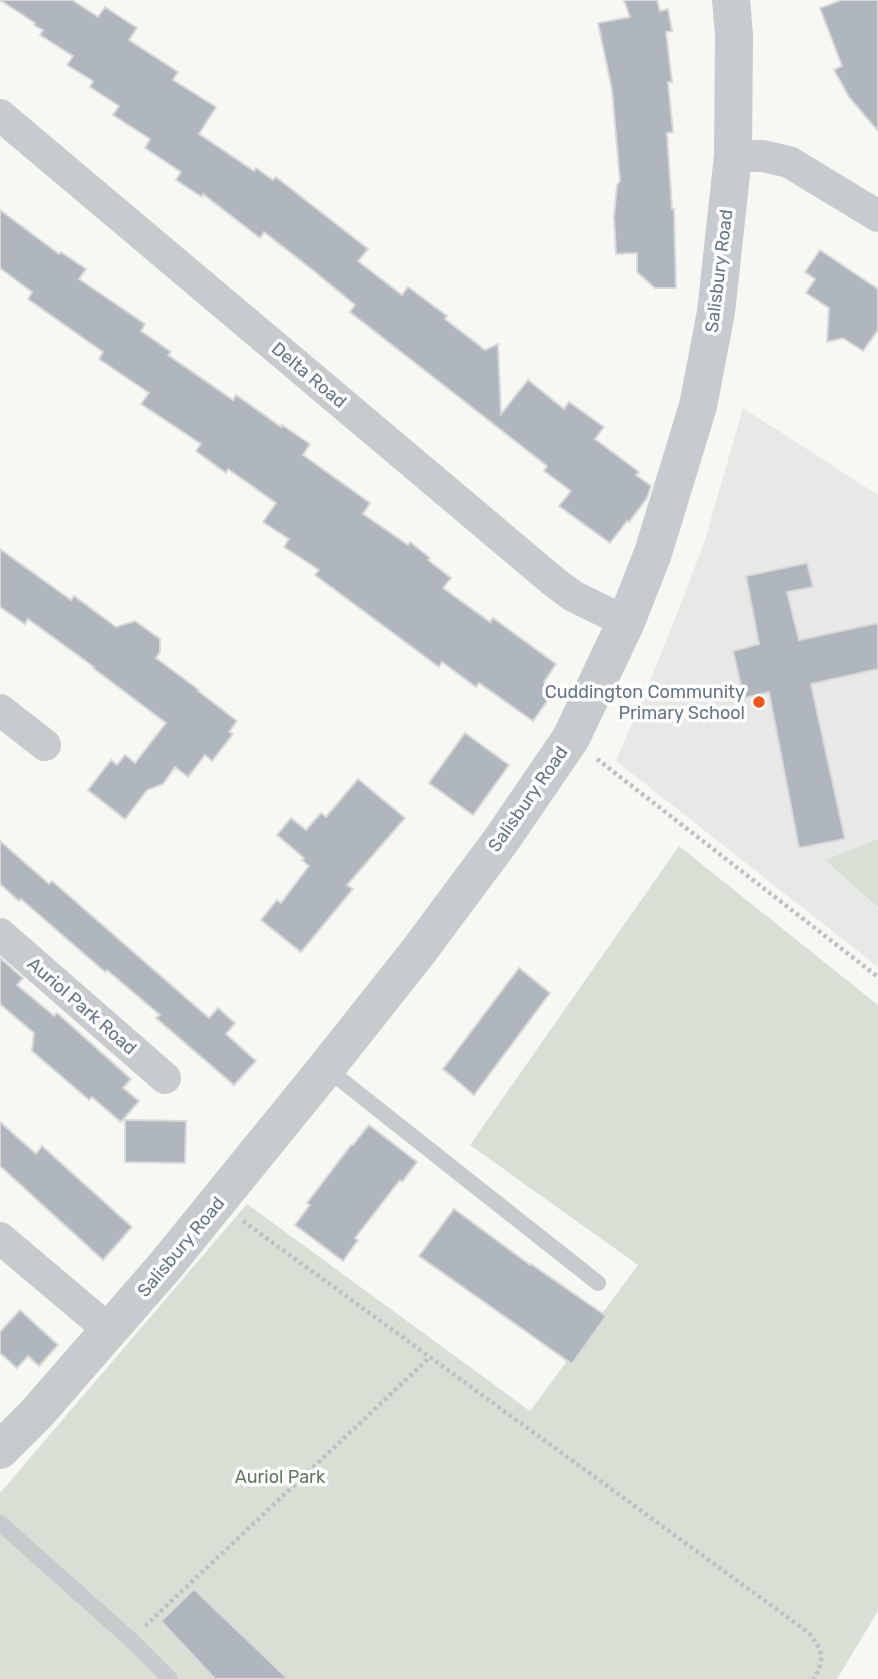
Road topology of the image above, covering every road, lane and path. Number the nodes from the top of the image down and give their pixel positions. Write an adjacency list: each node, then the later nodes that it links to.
1 (731, 0): 3 (street, Salisbury Road)
2 (0, 115): 5 (street, Delta Road)
3 (733, 156): 4 (street); 5 (street, Salisbury Road)
4 (878, 216)
5 (626, 622): 7 (street, Salisbury Road)
6 (0, 710): 8 (street)
7 (571, 738): 10 (path); 11 (street, Salisbury Road)
8 (45, 745)
9 (0, 934): 12 (street, Auriol Park Road)
10 (878, 977)
11 (326, 1068): 13 (street, Salisbury Road); 15 (lane)
12 (165, 1079)
13 (218, 1203): 16 (street, Salisbury Road); 17 (path)
14 (0, 1238): 16 (street)
15 (598, 1283)
16 (109, 1330): 18 (street, Salisbury Road)
17 (430, 1357): 20 (path); 22 (path)
18 (0, 1450)
19 (0, 1523): 20 (lane)
20 (130, 1639): 21 (lane)
21 (170, 1679)
22 (814, 1679)

